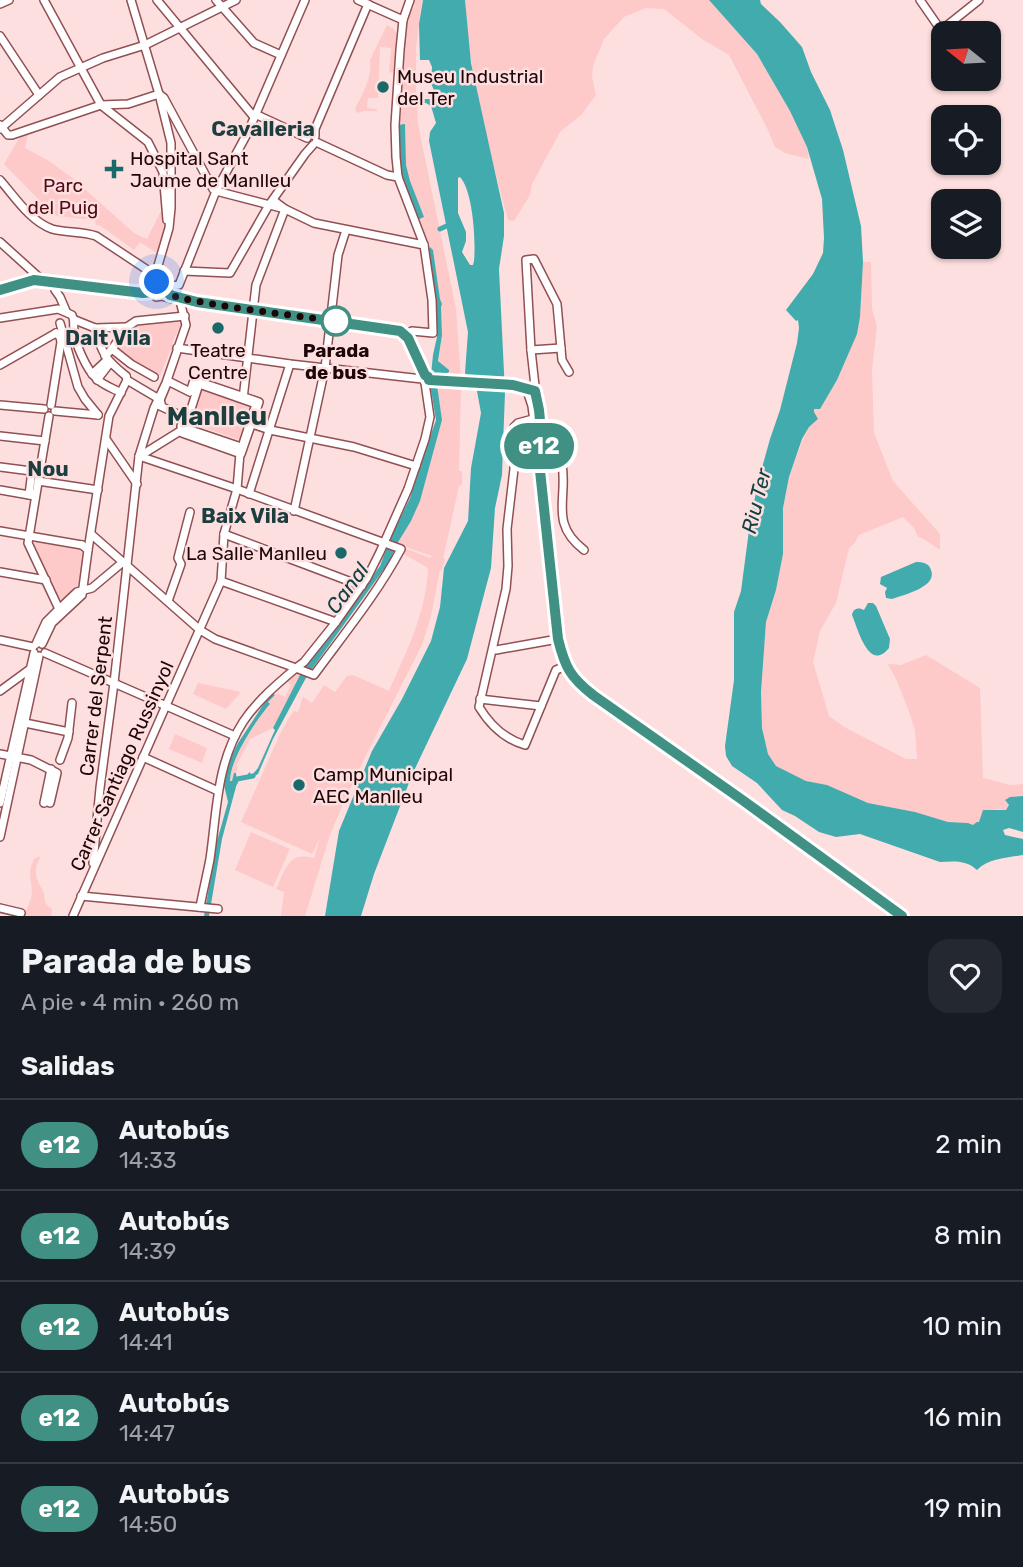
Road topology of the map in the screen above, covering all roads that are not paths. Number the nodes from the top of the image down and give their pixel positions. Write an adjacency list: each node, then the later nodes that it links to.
1 (9, 0): 12 (street)
2 (44, 0): 20 (street)
3 (131, 0): 18 (street)
4 (157, 0): 16 (street)
5 (216, 0): 14 (street)
6 (236, 0): 14 (street)
7 (305, 0): 19 (street)
8 (358, 0): 13 (street)
9 (410, 0): 15 (street)
10 (920, 0): 11 (street)
11 (979, 0)
12 (0, 4)
13 (368, 5): 15 (street); 26 (street)
14 (222, 7): 16 (street); 19 (street)
15 (403, 20): 27 (street)
16 (180, 27): 18 (street); 24 (street)
17 (0, 36): 22 (street)
18 (145, 45): 20 (street); 21 (street)
19 (281, 55): 24 (street)
20 (80, 67): 22 (street); 23 (street)
21 (159, 94): 23 (street); 29 (street); 32 (street)
22 (39, 95): 25 (street)
23 (101, 105): 25 (street); 32 (street)
24 (254, 116): 26 (street); 29 (street)
25 (1, 127)
26 (312, 138): 27 (street); 30 (street)
27 (398, 177): 35 (street)
28 (0, 180): 38 (street)
29 (216, 191): 30 (street); 36 (street)
30 (271, 202): 31 (street); 36 (street)
31 (285, 209): 33 (street); 43 (street)
32 (169, 228): 38 (street)
33 (346, 230): 35 (street); 48 (street)
34 (0, 242): 37 (street)
35 (424, 245): 52 (street)
36 (184, 271): 38 (street)
37 (43, 280): 38 (street); 39 (street)
38 (158, 287): 41 (street); 42 (street)
39 (0, 290)
40 (55, 290): 44 (street)
41 (180, 301): 42 (street); 45 (street)
42 (197, 302): 43 (street)
43 (254, 309): 48 (street); 57 (street)
44 (66, 311): 46 (street); 47 (street); 51 (street)
45 (185, 316): 49 (street); 53 (street, Carrer del Serpent)
46 (0, 318)
47 (75, 320): 50 (street); 64 (street)
48 (330, 320): 52 (street); 62 (street)
49 (127, 327): 50 (street); 55 (street)
50 (95, 328): 58 (street)
51 (60, 333): 61 (street); 73 (street); 74 (street)
52 (406, 335): 67 (street)
53 (177, 348): 57 (street); 71 (street, Carrer del Serpent)
54 (561, 348): 56 (street); 56 (street); 63 (street)
55 (113, 349): 58 (street); 59 (street)
56 (531, 350): 69 (street)
57 (247, 358): 60 (street); 70 (street)
58 (107, 360): 64 (street); 66 (street)
59 (131, 364): 65 (street); 66 (street)
60 (290, 364): 62 (street); 80 (street)
61 (0, 365)
62 (325, 368): 67 (street); 82 (street)
63 (569, 372)
64 (94, 377): 68 (street)
65 (154, 377)
66 (126, 378): 68 (street); 71 (street)
67 (426, 379): 69 (street); 88 (street)
68 (121, 393): 75 (street)
69 (531, 394): 77 (street); 86 (street)
70 (243, 398): 76 (street); 78 (street); 79 (street)
71 (159, 399): 76 (street); 87 (street, Carrer del Serpent)
72 (0, 405): 73 (street)
73 (50, 410): 74 (street); 84 (street)
74 (98, 415): 75 (street)
75 (110, 416): 83 (street)
76 (188, 417): 79 (street)
77 (533, 419): 86 (street); 126 (street)
78 (250, 424): 80 (street); 85 (street, Carrer Santiago Russinyol)
79 (183, 428): 85 (street); 87 (street)
80 (270, 430): 82 (street); 96 (street)
81 (0, 436): 84 (street)
82 (311, 438): 88 (street); 98 (street)
83 (106, 439): 92 (street); 95 (street)
84 (45, 441): 90 (street)
85 (240, 450): 93 (street, Carrer Santiago Russinyol)
86 (538, 452): 106 (street); 117 (street)
87 (139, 457): 92 (street, Carrer del Serpent); 93 (street)
88 (416, 466): 104 (street)
89 (0, 467): 90 (street)
90 (36, 472): 91 (street); 97 (street)
91 (38, 481): 95 (street); 97 (street)
92 (137, 484): 107 (street, Carrer del Serpent)
93 (237, 489): 96 (street); 102 (street, Carrer Santiago Russinyol)
94 (0, 490): 97 (street)
95 (98, 490): 101 (street)
96 (249, 494): 98 (street)
97 (32, 495): 103 (street)
98 (295, 510): 104 (street)
99 (190, 512): 113 (street)
100 (0, 531): 103 (street)
101 (91, 534): 105 (street); 107 (street)
102 (224, 534): 110 (street, Carrer Santiago Russinyol); 111 (street)
103 (29, 535): 105 (street); 109 (street)
104 (390, 545): 111 (street); 123 (street)
105 (85, 547): 112 (street)
106 (584, 550)
107 (125, 564): 112 (street); 113 (street); 124 (street, Carrer del Serpent)
108 (0, 572): 109 (street)
109 (46, 580): 114 (street)
110 (221, 581): 115 (street); 116 (street, Carrer Santiago Russinyol)
111 (362, 586): 115 (street)
112 (82, 592): 114 (street); 119 (street)
113 (168, 601): 116 (street)
114 (59, 609): 119 (street)
115 (336, 622): 123 (street)
116 (200, 630): 123 (street); 128 (street, Carrer Santiago Russinyol)
117 (558, 639): 120 (street); 121 (street)
118 (0, 640): 119 (street)
119 (38, 650): 122 (street); 124 (street); 130 (street)
120 (496, 650)
121 (566, 666): 129 (street); 148 (street)
122 (30, 669): 125 (street); 134 (street)
123 (303, 670): 132 (street)
124 (114, 683): 128 (street); 141 (street, Carrer del Serpent)
125 (0, 691)
126 (480, 698): 129 (street); 129 (street)
127 (72, 703): 131 (street)
128 (166, 706): 132 (street); 135 (street, Carrer Santiago Russinyol)
129 (541, 706)
130 (25, 723): 131 (street); 134 (street)
131 (69, 732): 136 (street)
132 (235, 736): 137 (street)
133 (0, 754): 134 (street)
134 (14, 757): 138 (street); 139 (street); 140 (street)
135 (143, 757): 137 (street); 141 (street, Carrer Santiago Russinyol)
136 (60, 760)
137 (218, 791): 143 (street)
138 (0, 801)
139 (47, 803)
140 (0, 837)
141 (92, 871): 142 (street, Carrer Santiago Russinyol)
142 (81, 896): 143 (street); 147 (street, Carrer Santiago Russinyol)
143 (202, 907): 145 (street)
144 (0, 908): 146 (street)
145 (218, 909)
146 (21, 913)
147 (73, 916)
148 (902, 916)

